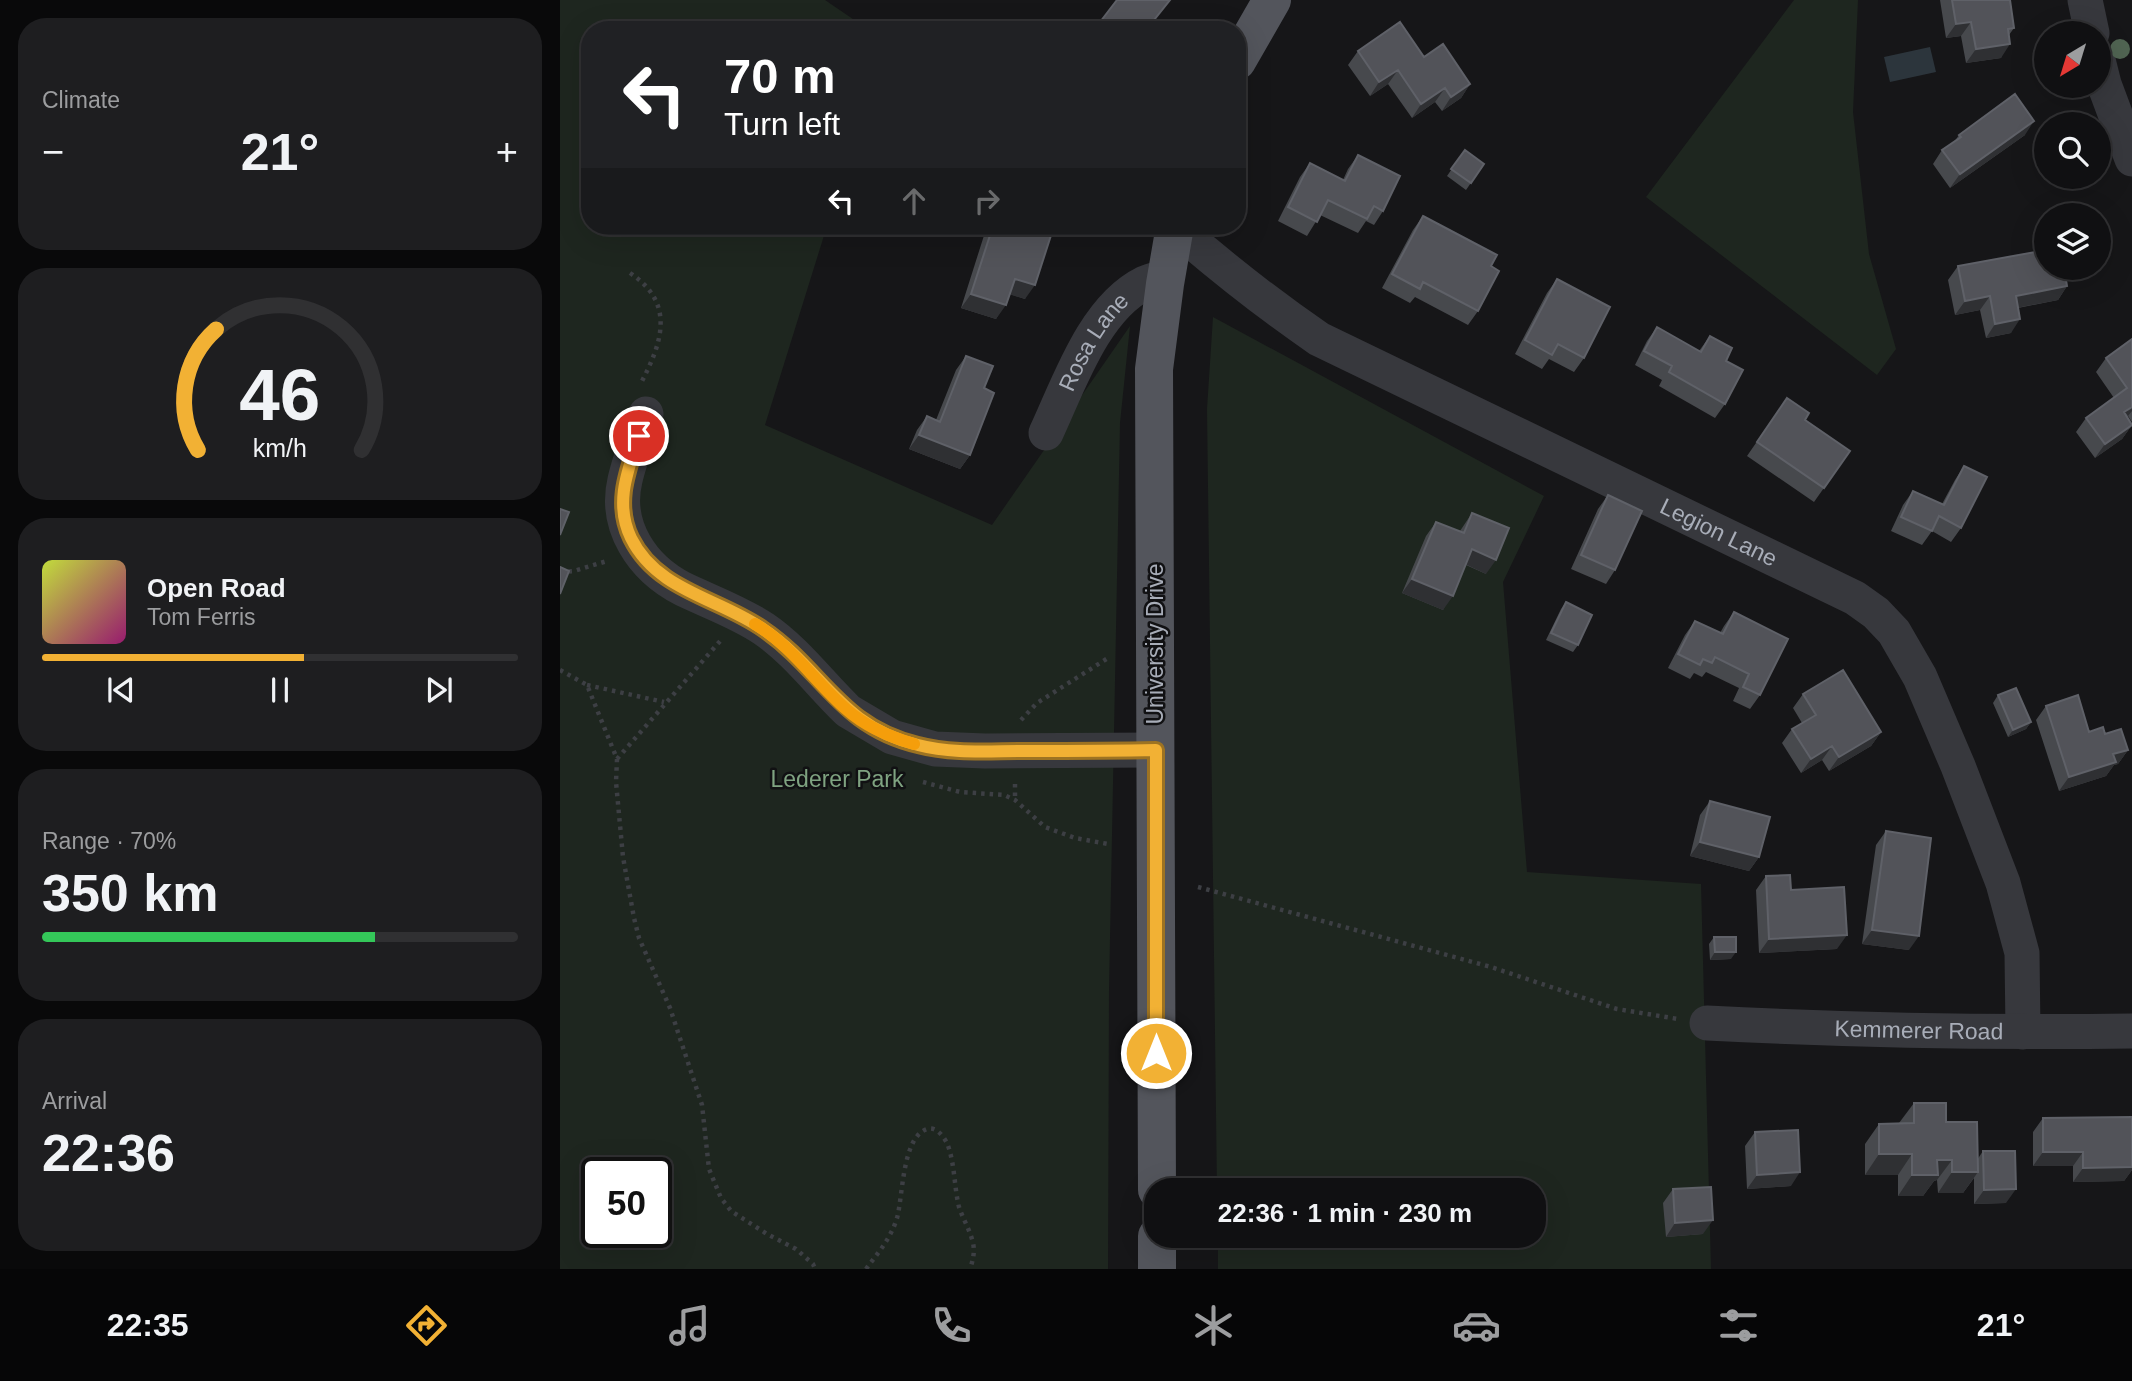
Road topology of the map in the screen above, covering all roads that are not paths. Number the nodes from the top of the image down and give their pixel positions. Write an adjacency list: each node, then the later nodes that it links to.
1 (1272, 0): 4 (main road)
2 (2085, 0): 3 (street)
3 (2089, 21)
4 (1246, 45)
5 (2110, 98): 6 (street)
6 (2132, 159)
7 (1173, 235): 9 (main road, University Drive)
8 (1185, 235): 15 (street, Legion Lane)
9 (1166, 276): 11 (street, Rosa Lane); 12 (main road, University Drive)
10 (646, 414): 12 (street)
11 (1046, 433)
12 (1156, 750): 16 (main road, University Drive)
13 (1707, 1023): 15 (street, Kemmerer Road)
14 (2132, 1031): 15 (street, Kemmerer Road)
15 (2023, 1032)
16 (1157, 1178)
17 (1157, 1248): 18 (main road)
18 (1157, 1269)

